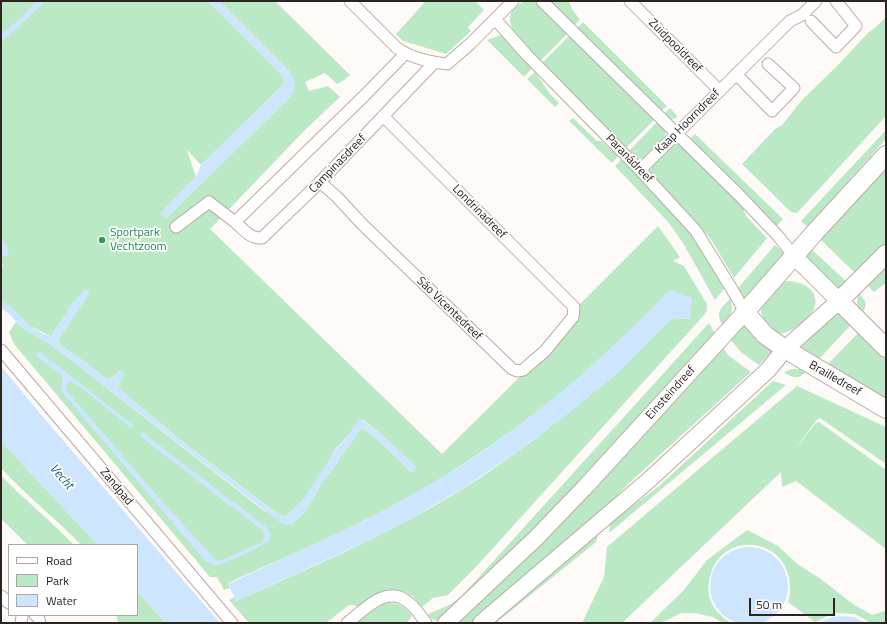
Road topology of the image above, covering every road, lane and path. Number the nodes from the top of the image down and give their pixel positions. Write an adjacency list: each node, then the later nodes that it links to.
1 (350, 1): 9 (street)
2 (513, 1): 7 (street)
3 (542, 1): 15 (street)
4 (630, 1): 13 (street, Zuidpooldreef)
5 (816, 1): 12 (street, Kaap Hoorndreef)
6 (836, 1): 8 (street)
7 (495, 19): 10 (street); 17 (street, Paranádreef)
8 (811, 21)
9 (401, 51): 10 (street); 19 (street)
10 (434, 63): 14 (street, Campinasdreef)
11 (768, 64): 12 (street)
12 (736, 74): 13 (street, Kaap Hoorndreef)
13 (720, 91): 15 (street, Kaap Hoorndreef)
14 (384, 116): 18 (street, Campinasdreef); 24 (street, Londrinadreef)
15 (676, 133): 17 (street, Kaap Hoorndreef); 22 (street)
16 (886, 155): 22 (main road, Einsteindreef)
17 (640, 170): 25 (street, Paranádreef)
18 (320, 182): 19 (street, Campinasdreef); 24 (street, Sáo Vicentedreef)
19 (235, 222): 20 (street, Campinasdreef)
20 (176, 227)
21 (886, 254): 23 (main road)
22 (794, 256): 23 (main road); 25 (main road, Einsteindreef)
23 (839, 301): 26 (main road); 28 (main road)
24 (574, 307)
25 (745, 312): 28 (main road, Brailledreef); 33 (main road, Einsteindreef)
26 (886, 348)
27 (1, 350): 30 (street, Zandpad)
28 (785, 350): 29 (main road, Brailledreef); 34 (main road)
29 (886, 408)
30 (232, 623)
31 (347, 623): 32 (street)
32 (426, 623)
33 (446, 623)
34 (481, 623)

